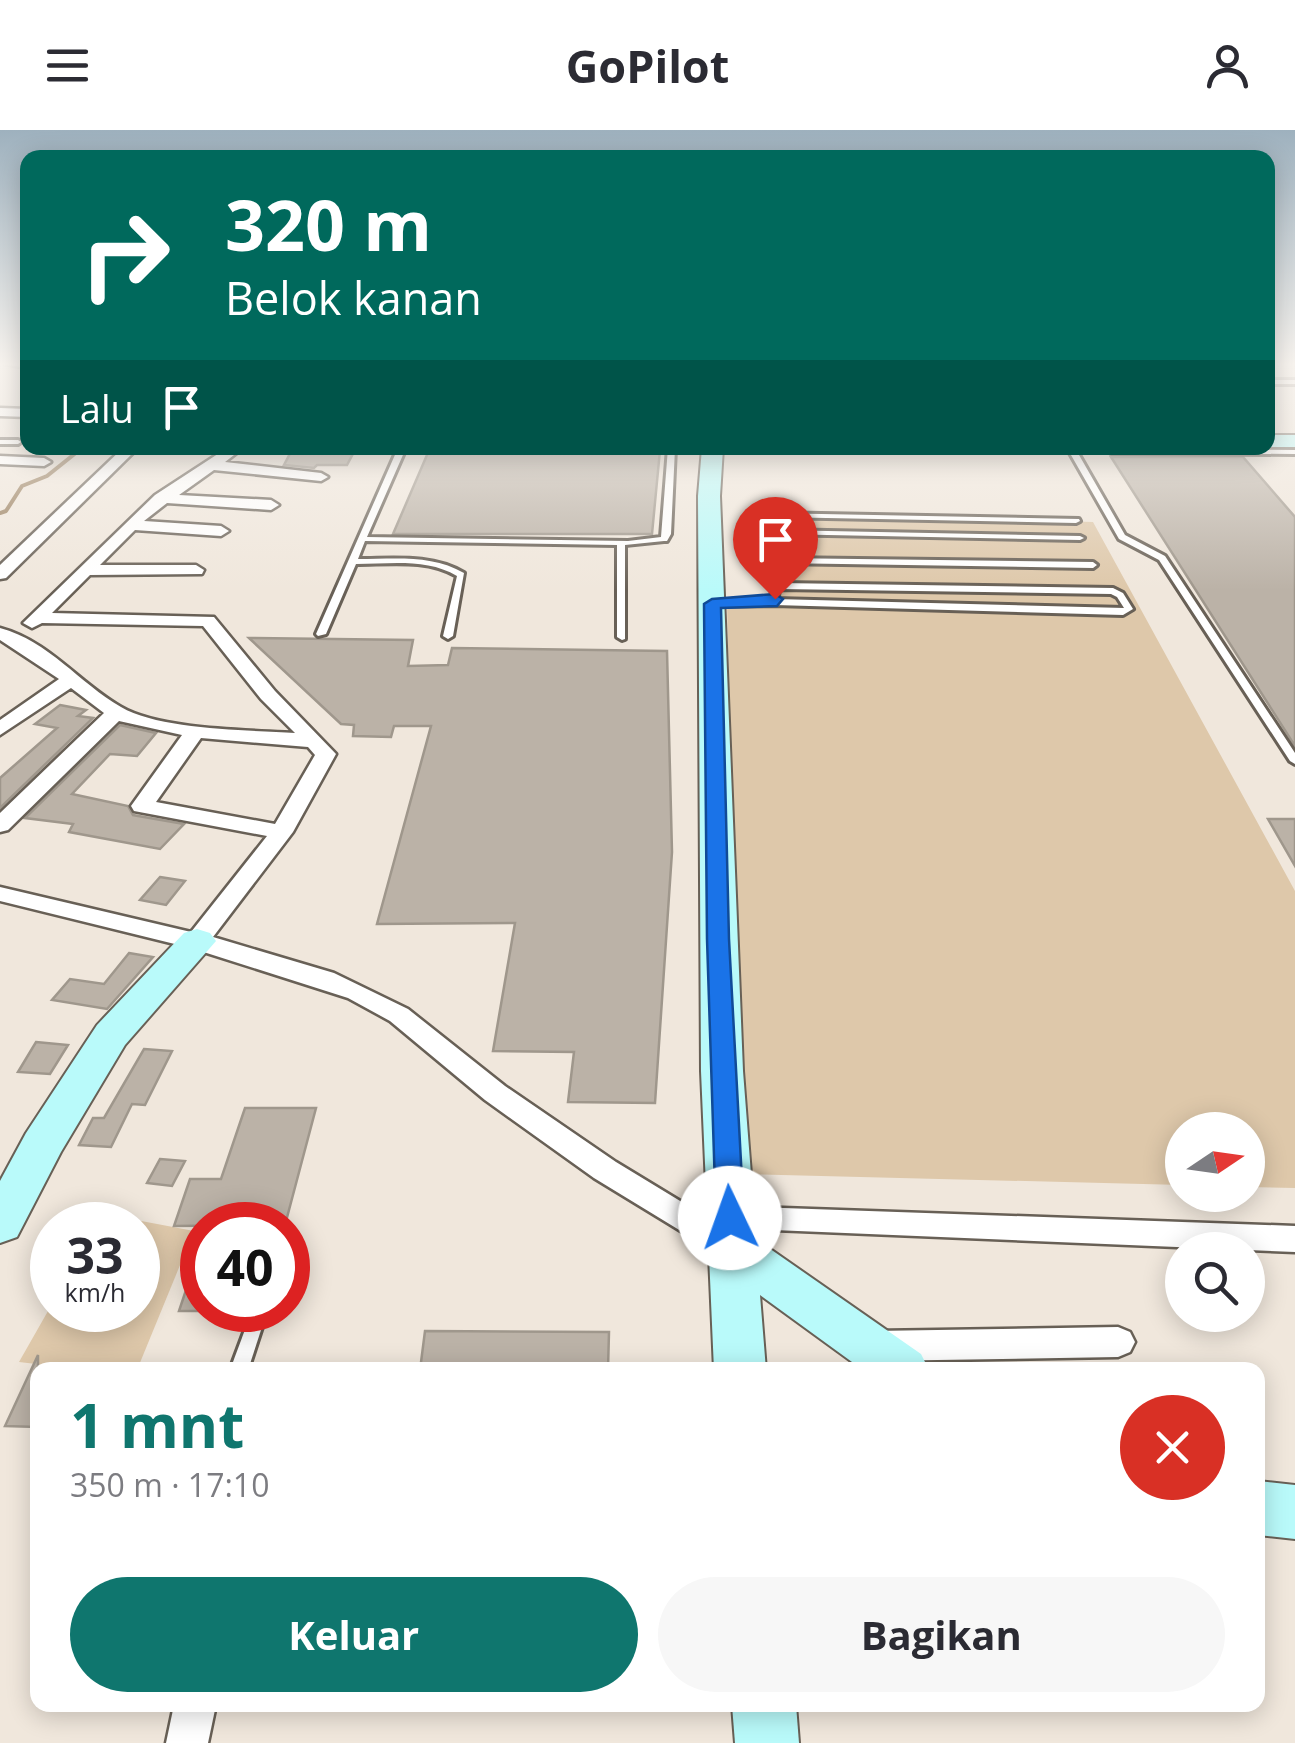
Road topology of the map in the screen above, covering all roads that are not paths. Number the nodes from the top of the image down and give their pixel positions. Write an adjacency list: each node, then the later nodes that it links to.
1 (0, 442): 2 (lane)
2 (18, 442)
3 (123, 455): 24 (street)
4 (225, 455): 11 (street)
5 (399, 455): 22 (lane)
6 (672, 455): 23 (lane)
7 (712, 455): 35 (street)
8 (1074, 455): 46 (lane)
9 (0, 460): 10 (street)
10 (44, 462)
11 (211, 464): 14 (street); 15 (street)
12 (0, 476): 13 (street)
13 (26, 477)
14 (321, 477)
15 (160, 498): 16 (street); 18 (street)
16 (271, 506)
17 (1076, 521): 20 (lane)
18 (129, 525): 19 (street); 25 (street)
19 (221, 531)
20 (772, 532): 21 (lane); 27 (lane)
21 (1080, 538)
22 (363, 539): 23 (lane); 28 (lane)
23 (621, 543): 39 (lane)
24 (9, 556): 32 (street)
25 (98, 556): 26 (street); 30 (street)
26 (168, 558)
27 (774, 560): 29 (lane); 33 (lane)
28 (353, 561): 37 (lane); 38 (lane)
29 (1093, 565)
30 (84, 570): 31 (street); 36 (street)
31 (196, 570)
32 (0, 574)
33 (776, 586): 34 (lane); 34 (lane)
34 (776, 602): 35 (lane)
35 (712, 604): 53 (street)
36 (38, 618): 40 (street); 45 (street)
37 (322, 634)
38 (448, 636)
39 (622, 637)
40 (5, 641): 41 (street)
41 (73, 678): 42 (street); 43 (street)
42 (116, 714): 44 (street); 48 (street)
43 (0, 729)
44 (196, 730): 45 (street); 49 (street)
45 (314, 742): 49 (street)
46 (1291, 750): 47 (lane)
47 (1295, 762)
48 (0, 825)
49 (282, 832): 51 (street)
50 (0, 894): 51 (street)
51 (197, 941): 52 (street); 53 (street)
52 (0, 1224)
53 (733, 1234): 54 (street); 57 (street); 59 (street)
54 (1295, 1239)
55 (252, 1332): 58 (lane)
56 (1118, 1342): 57 (street)
57 (886, 1358)
58 (241, 1362)
59 (740, 1362)
60 (1265, 1509): 61 (street)
61 (1295, 1512)
62 (194, 1712): 64 (street)
63 (765, 1712): 65 (street)
64 (187, 1743)
65 (768, 1743)

